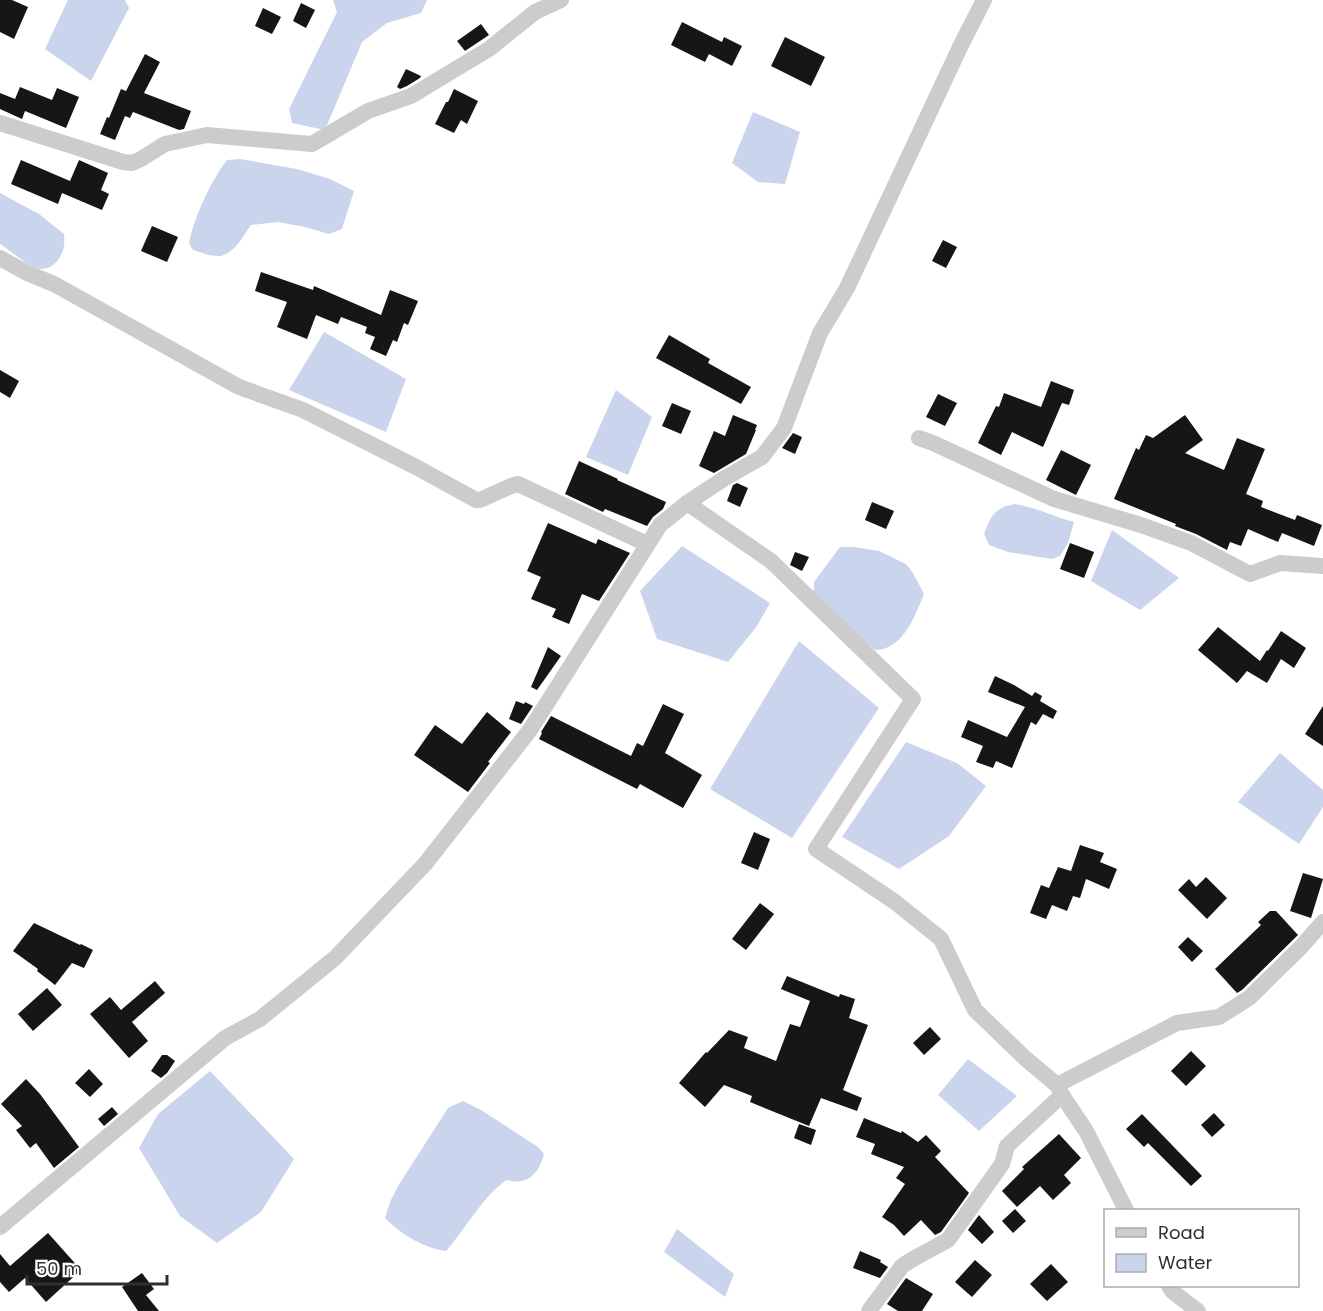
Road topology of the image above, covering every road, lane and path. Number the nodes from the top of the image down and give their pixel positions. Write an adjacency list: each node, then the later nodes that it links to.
1 (561, 0): 3 (street)
2 (984, 0): 6 (street)
3 (0, 123)
4 (0, 258): 7 (street)
5 (919, 438): 8 (street)
6 (687, 503): 7 (street); 10 (street)
7 (647, 544): 12 (street)
8 (1323, 566)
9 (1323, 922): 10 (street)
10 (1059, 1090): 11 (street); 14 (street)
11 (1125, 1209)
12 (0, 1227)
13 (1170, 1287): 15 (street)
14 (869, 1311)
15 (1198, 1311)

